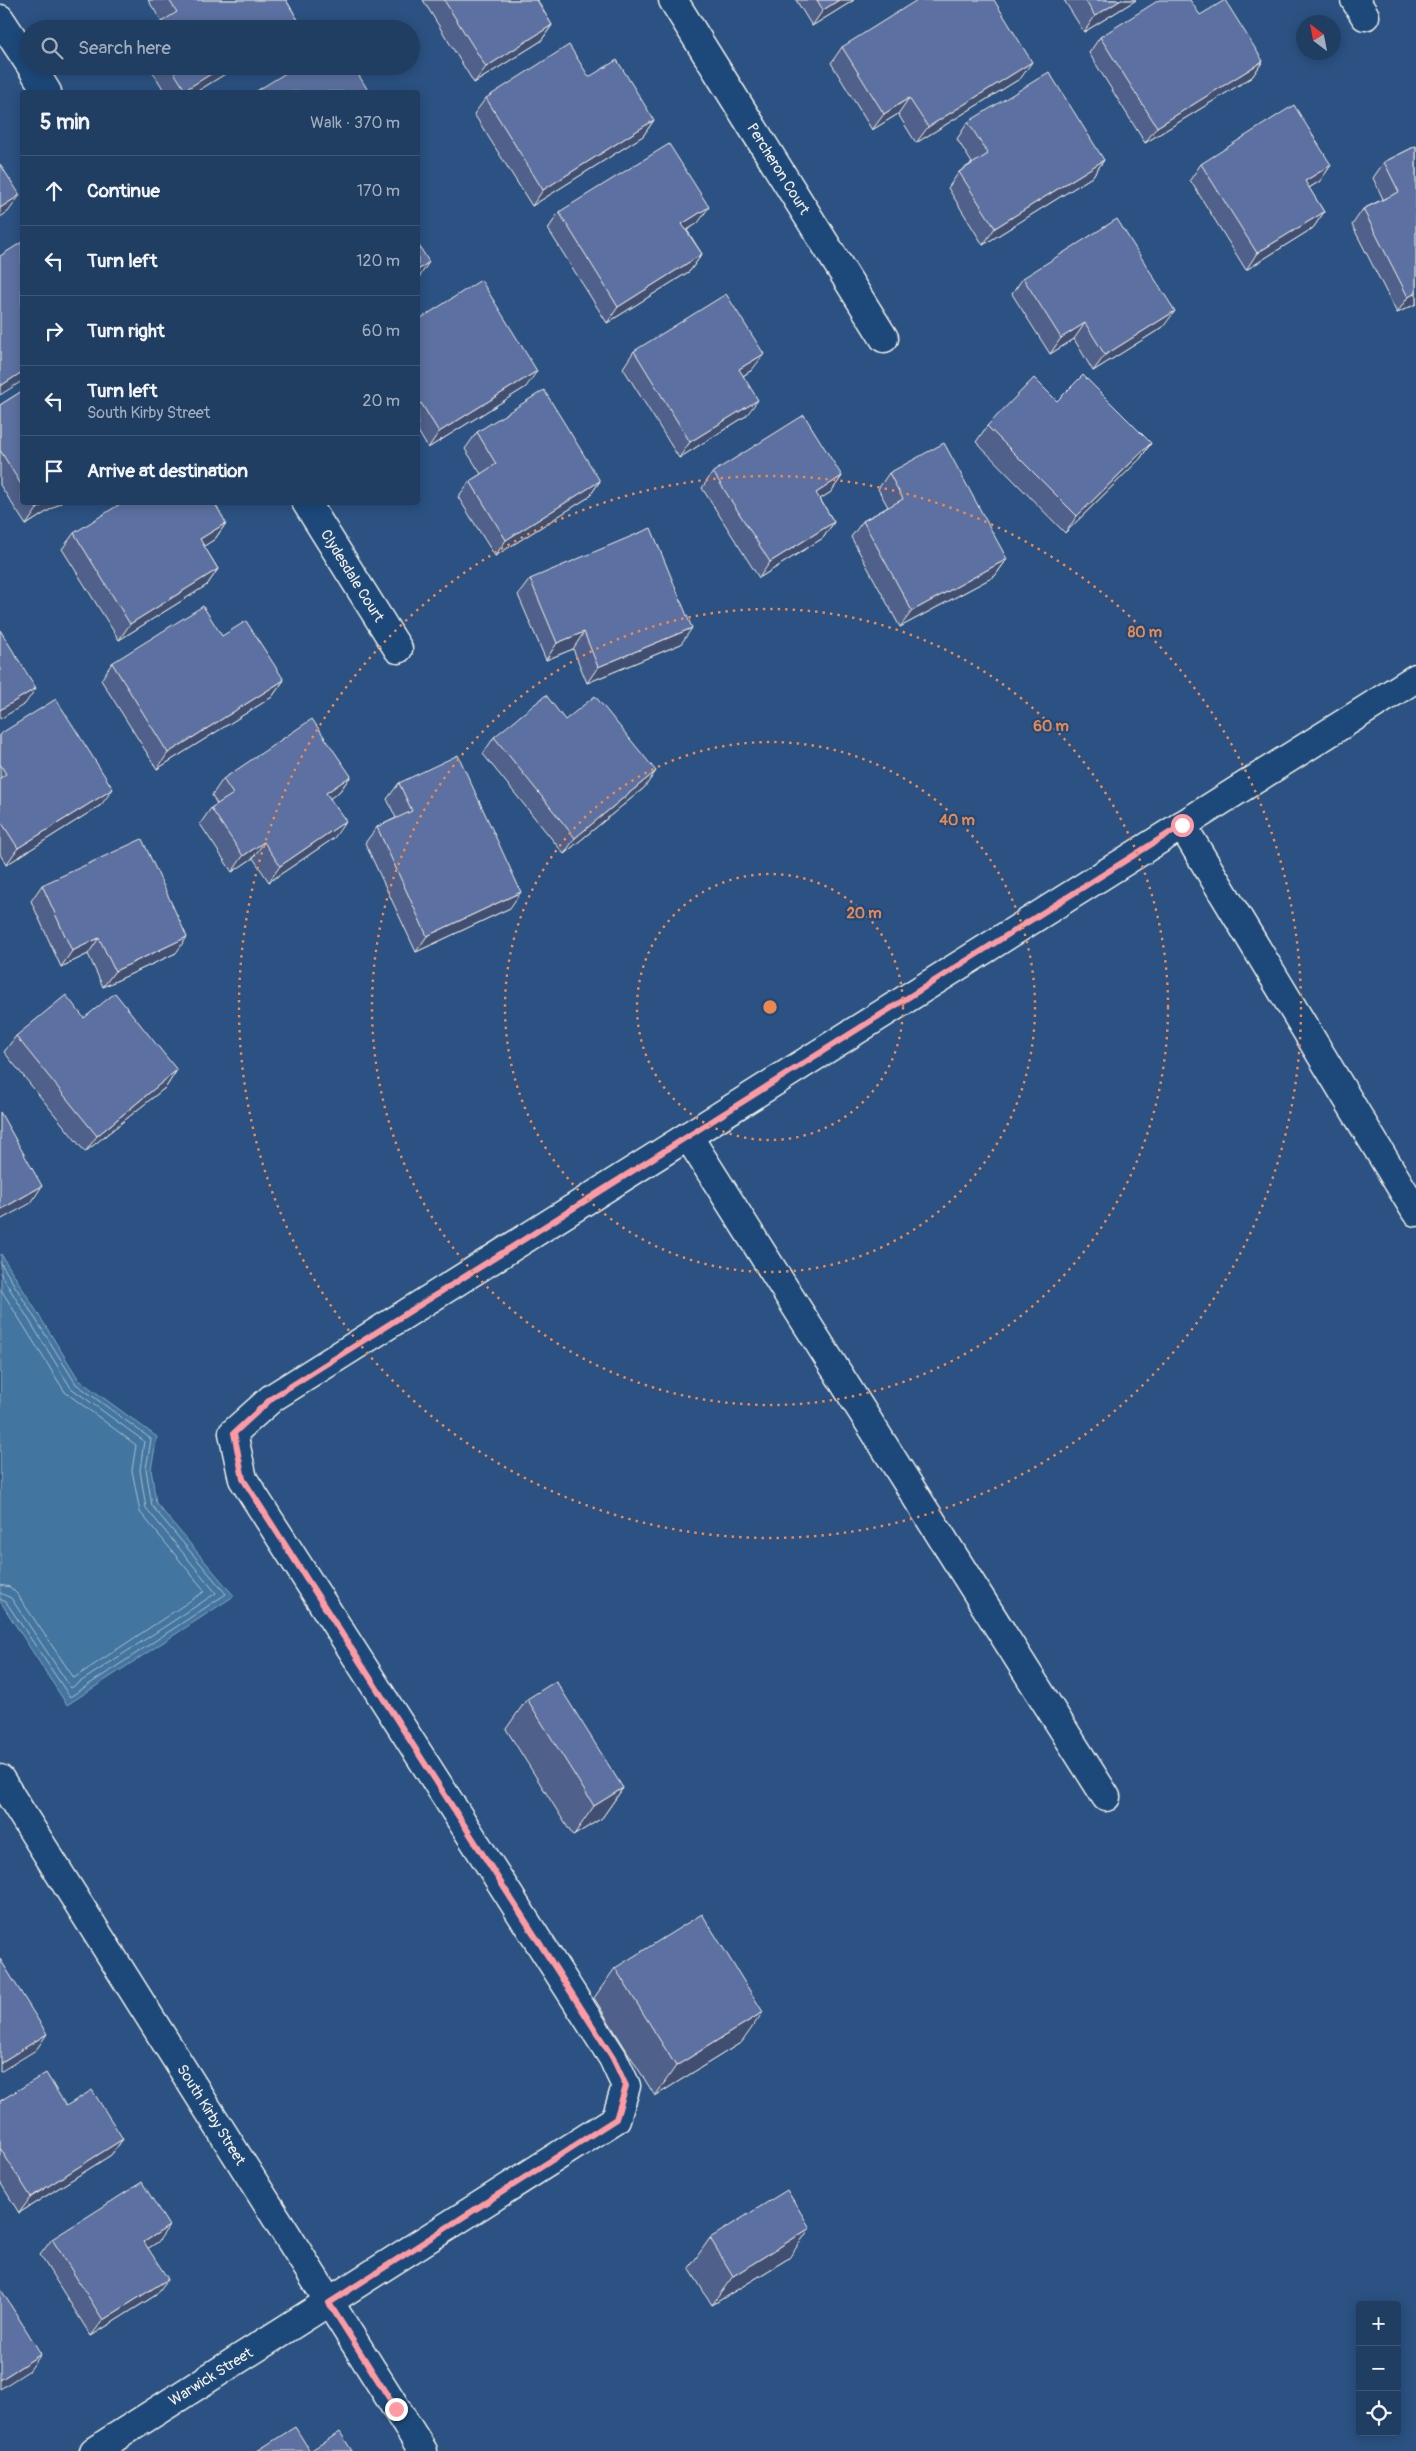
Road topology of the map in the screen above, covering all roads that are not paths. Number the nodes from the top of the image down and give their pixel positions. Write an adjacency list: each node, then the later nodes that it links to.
1 (5, 0): 3 (street)
2 (673, 0): 8 (street, Percheron Court)
3 (0, 3)
4 (0, 19): 5 (street)
5 (20, 50)
6 (36, 75): 7 (street)
7 (46, 90)
8 (884, 338)
9 (308, 505): 10 (street, Clydesdale Court)
10 (398, 649)
11 (1416, 678): 12 (street)
12 (1182, 825): 13 (street); 14 (street)
13 (688, 1136): 16 (street); 17 (street, Warwick Street)
14 (1416, 1212)
15 (0, 1779): 17 (street, South Kirby Street)
16 (1106, 1797)
17 (329, 2303): 18 (street, Warwick Street); 19 (street, South Kirby Street)
18 (94, 2451)
19 (423, 2451)

